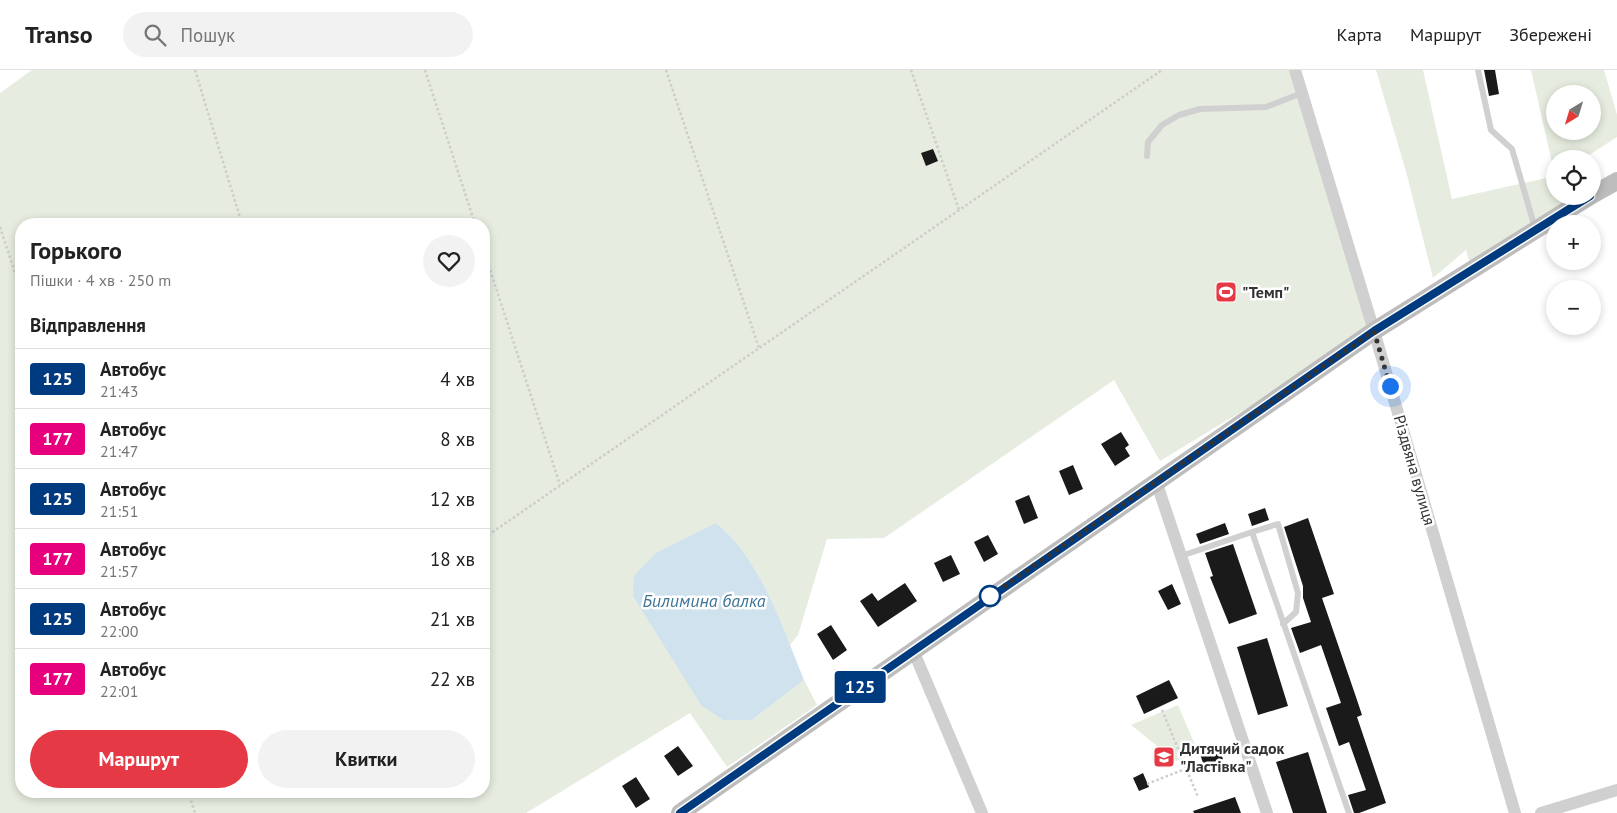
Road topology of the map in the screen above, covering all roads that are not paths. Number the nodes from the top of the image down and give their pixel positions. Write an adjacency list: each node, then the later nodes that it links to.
1 (1295, 70): 3 (street, Різдвяна вулиця)
2 (1478, 70): 8 (lane)
3 (1302, 93): 4 (lane); 9 (street, Різдвяна вулиця)
4 (1147, 156)
5 (1617, 181): 6 (street)
6 (1601, 190)
7 (1576, 205): 8 (street)
8 (1535, 229): 9 (street)
9 (1374, 331): 10 (street); 20 (street, Різдвяна вулиця)
10 (1156, 481): 12 (street); 14 (street)
11 (1252, 532): 12 (lane); 13 (lane); 13 (lane)
12 (1181, 556): 18 (street)
13 (1283, 624): 19 (lane)
14 (913, 650): 16 (street); 17 (street)
15 (1617, 790): 21 (street)
16 (682, 812)
17 (982, 813)
18 (1267, 813)
19 (1349, 813)
20 (1515, 813)
21 (1541, 813)

